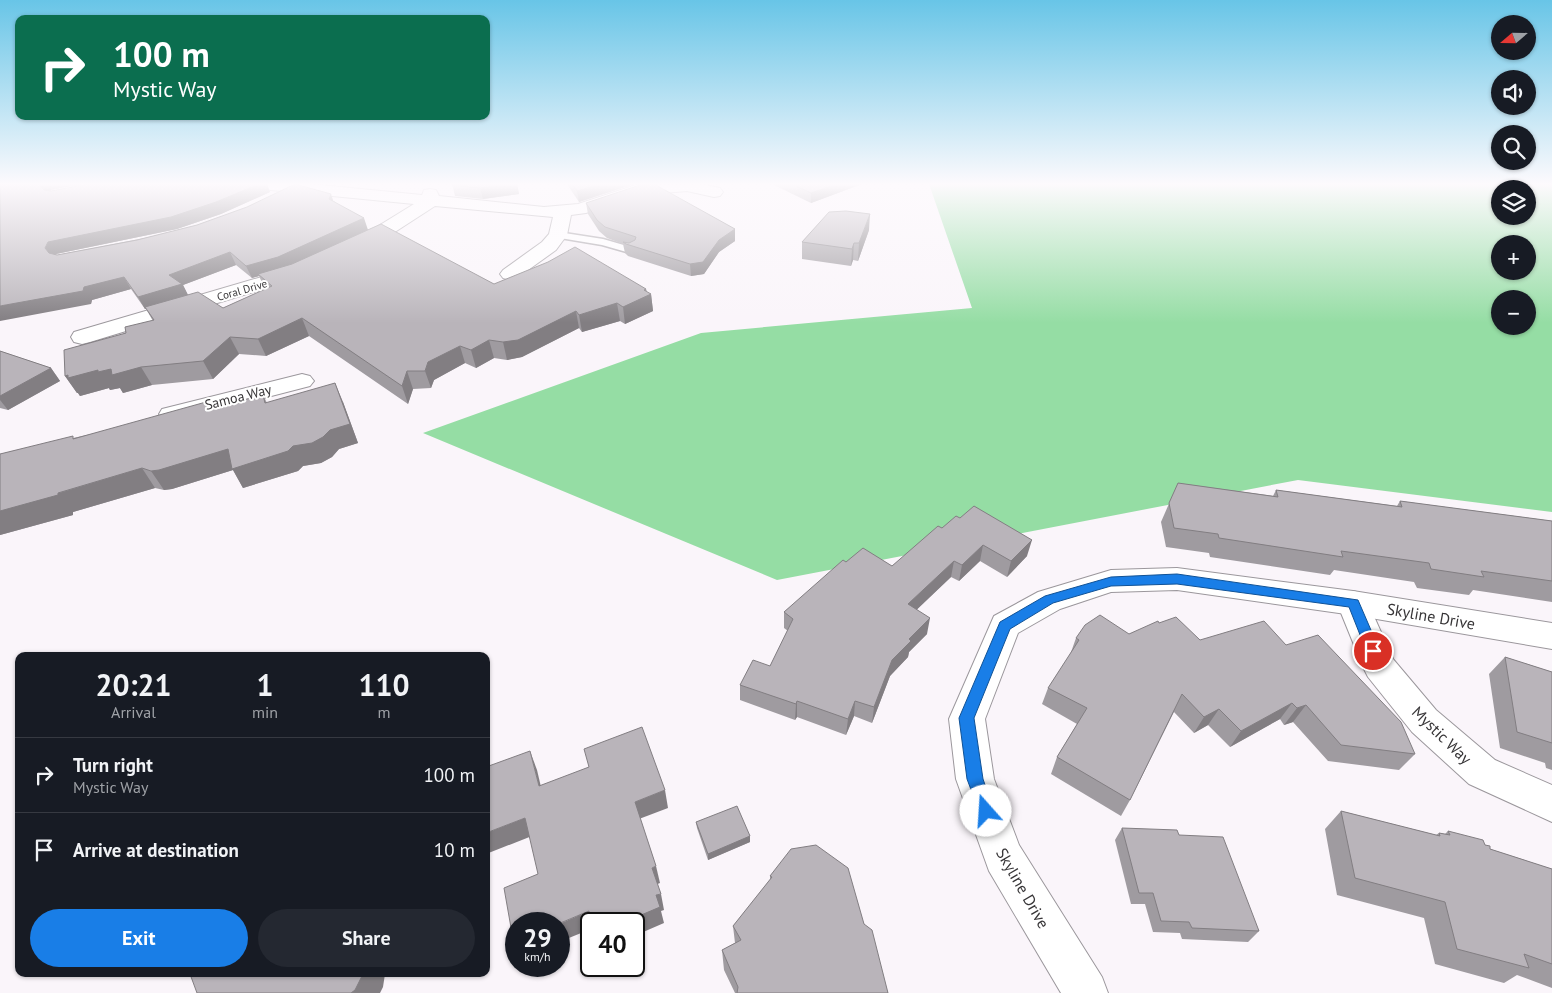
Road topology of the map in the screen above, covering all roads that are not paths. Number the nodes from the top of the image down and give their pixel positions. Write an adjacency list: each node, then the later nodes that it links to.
1 (382, 230): 5 (street)
2 (559, 230): 3 (street)
3 (558, 235): 4 (lane); 7 (street)
4 (630, 250)
5 (342, 252)
6 (317, 263): 8 (street, Coral Drive)
7 (510, 274)
8 (82, 337)
9 (302, 381): 10 (street, Samoa Way)
10 (151, 419)
11 (1353, 603): 12 (street, Skyline Drive); 13 (street, Mystic Way); 14 (street, Skyline Drive)
12 (1552, 636)
13 (1552, 804)
14 (1086, 993)

